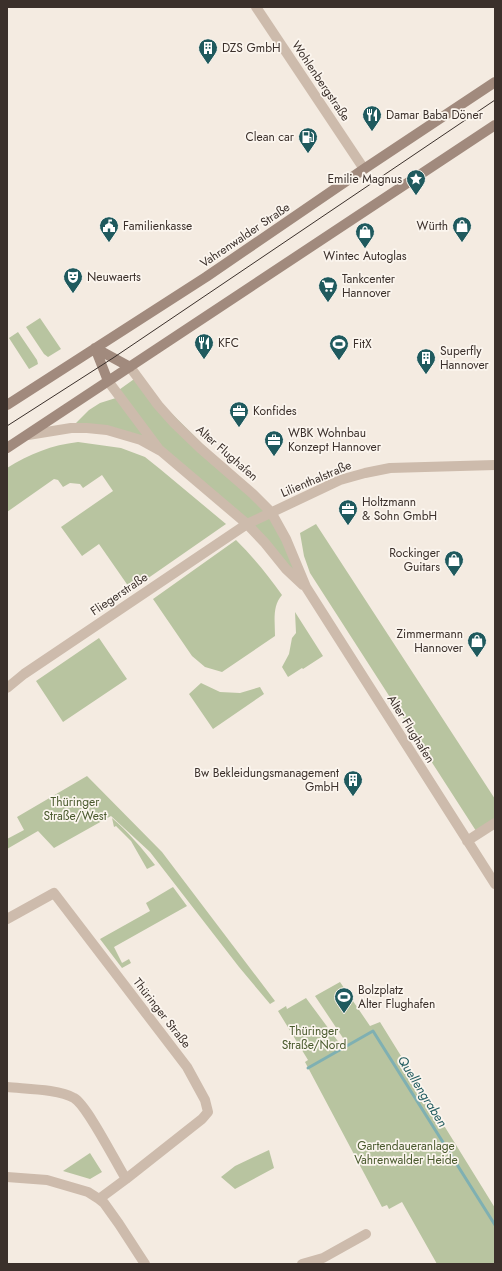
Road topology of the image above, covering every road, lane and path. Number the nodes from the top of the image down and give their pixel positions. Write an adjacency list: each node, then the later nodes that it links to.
1 (256, 7): 4 (street, Wohlenbergstraße)
2 (495, 82): 4 (main road, Vahrenwalder Straße)
3 (495, 125): 6 (main road)
4 (364, 169): 5 (main road, Vahrenwalder Straße)
5 (95, 348): 6 (main road); 7 (main road); 8 (main road, Vahrenwalder Straße)
6 (130, 367): 7 (main road); 13 (street, Alter Flughafen)
7 (108, 381): 9 (main road); 11 (street, Alter Flughafen)
8 (7, 405)
9 (28, 435): 10 (main road); 11 (street, Alter Flughafen)
10 (7, 448)
11 (160, 451): 14 (street, Alter Flughafen)
12 (495, 465): 13 (street, Lilienthalstraße)
13 (271, 512): 14 (street, Lilienthalstraße); 15 (street, Alter Flughafen)
14 (246, 524): 15 (street, Alter Flughafen); 16 (street, Fliegerstraße)
15 (306, 588): 18 (street, Alter Flughafen)
16 (7, 688)
17 (495, 823): 18 (street)
18 (467, 841): 19 (street, Alter Flughafen)
19 (495, 884)
20 (7, 919): 23 (street, Thüringer Straße)
21 (7, 1088): 23 (street)
22 (7, 1177): 24 (street)
23 (126, 1179): 24 (street, Thüringer Straße)
24 (99, 1199): 26 (street)
25 (366, 1234): 27 (street)
26 (145, 1264)
27 (302, 1264)

